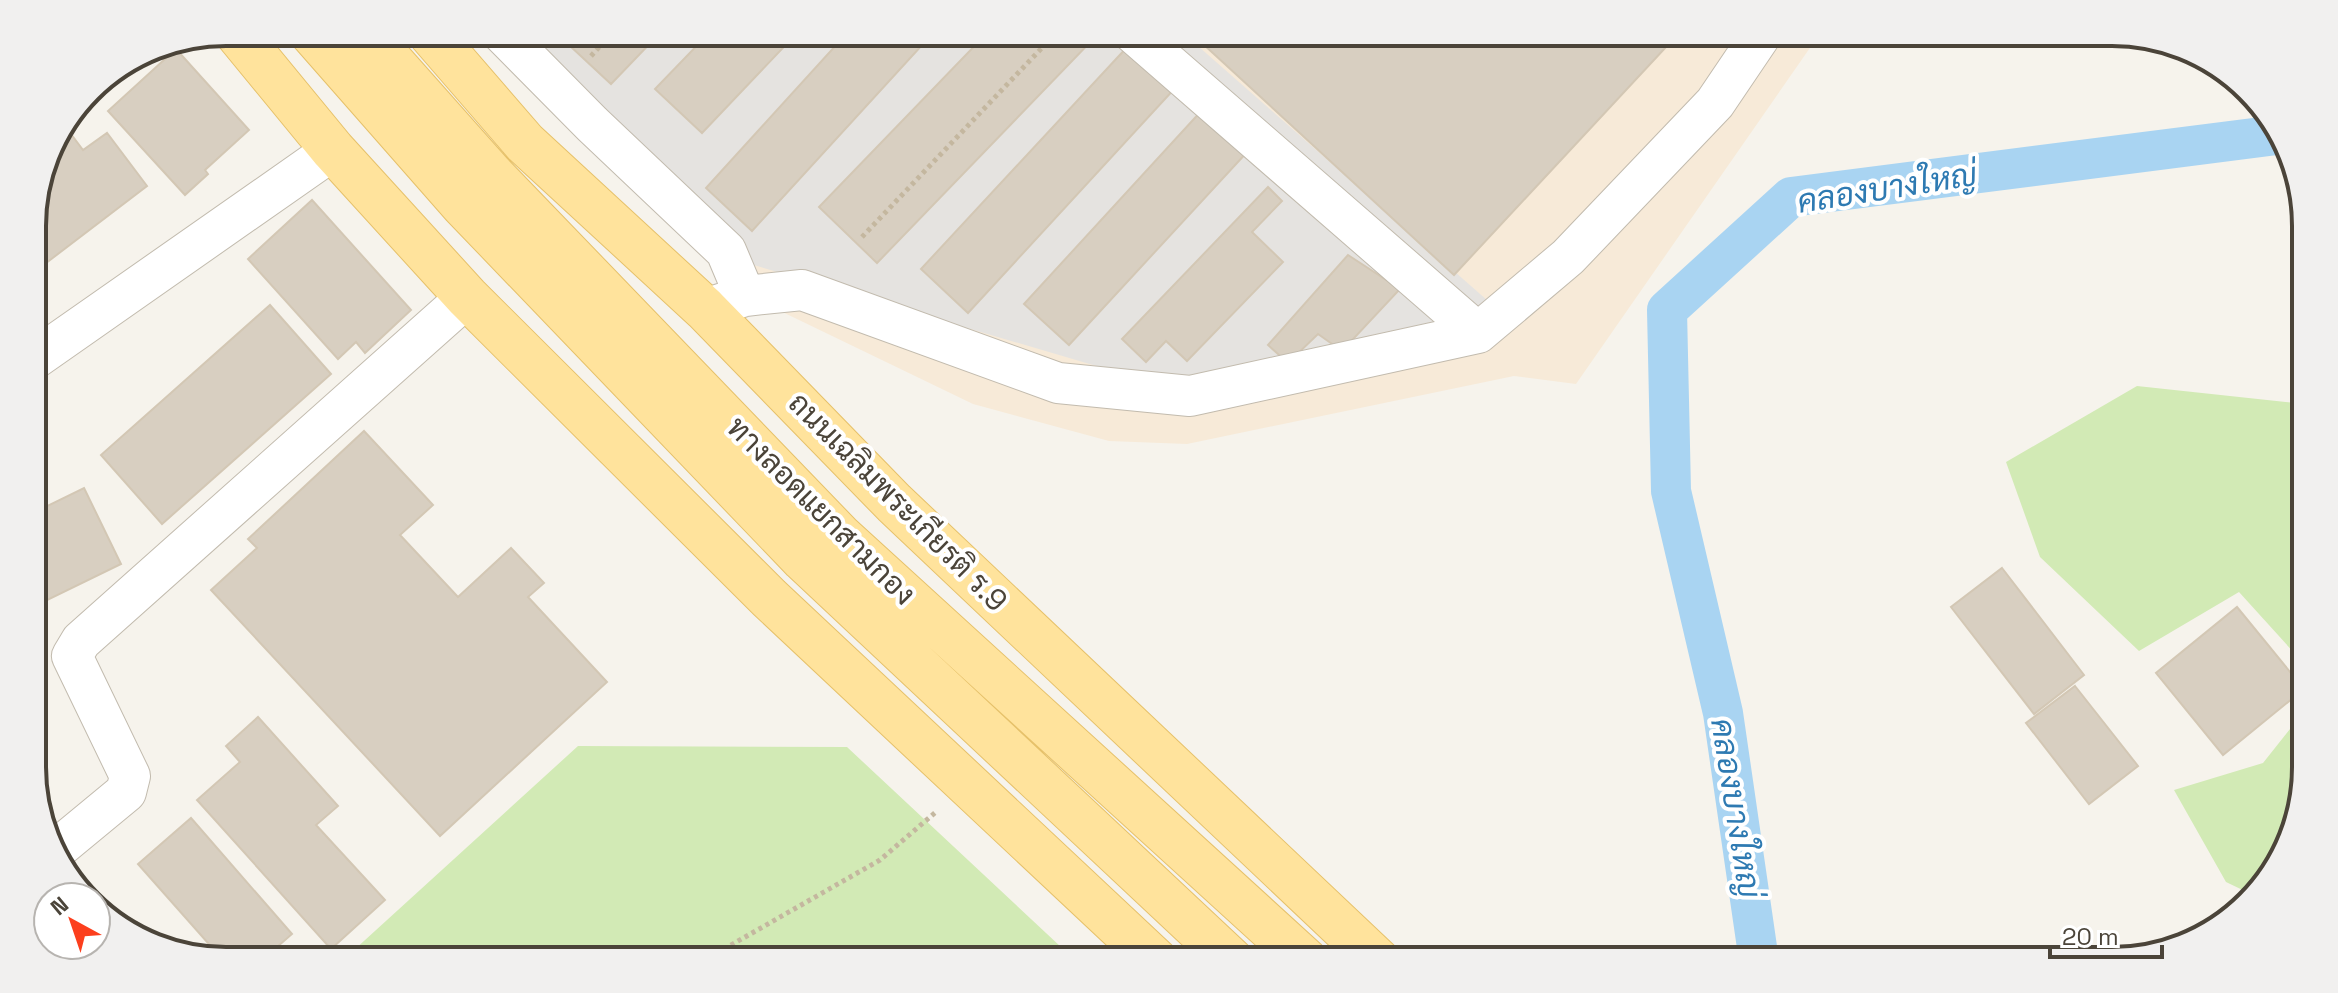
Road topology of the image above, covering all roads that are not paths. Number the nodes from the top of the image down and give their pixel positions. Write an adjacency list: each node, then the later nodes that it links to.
1 (248, 46): 8 (main road)
2 (323, 46): 15 (main road, ทางลอดแยกสามกอง)
3 (377, 46): 16 (main road, ทางลอดแยกสามกอง)
4 (441, 46): 10 (main road, ถนนเฉลิมพระเกียรติ ร.9)
5 (515, 46): 10 (lane)
6 (1148, 46): 11 (lane)
7 (1754, 46): 11 (lane)
8 (333, 150): 9 (main road); 12 (lane)
9 (467, 297): 13 (lane); 14 (main road)
10 (725, 303): 11 (lane); 17 (main road, ถนนเฉลิมพระเกียรติ ร.9)
11 (1478, 333)
12 (46, 351)
13 (64, 844)
14 (1141, 947)
15 (1217, 947)
16 (1291, 947)
17 (1363, 947)

